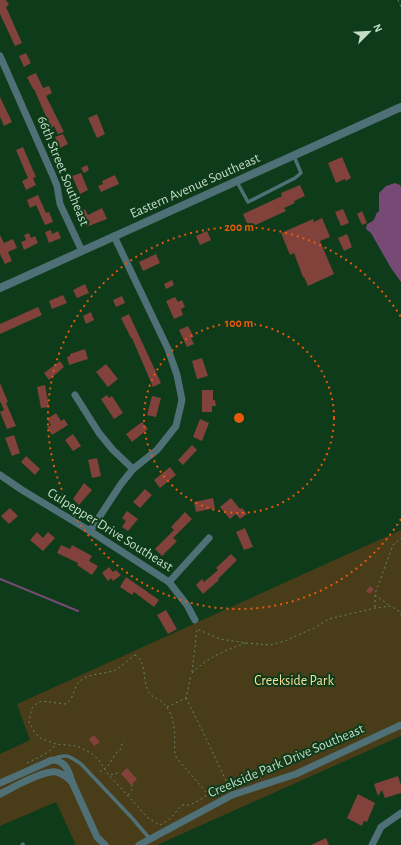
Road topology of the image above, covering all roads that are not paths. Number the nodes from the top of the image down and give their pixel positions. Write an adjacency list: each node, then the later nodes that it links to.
1 (0, 56): 6 (street, 66th Street Southeast)
2 (401, 107): 3 (street, Eastern Avenue Southeast)
3 (294, 156): 4 (street, Eastern Avenue Southeast); 4 (lane)
4 (237, 181): 5 (street, Eastern Avenue Southeast)
5 (114, 236): 6 (street, Eastern Avenue Southeast); 9 (street)
6 (82, 251): 7 (street, Eastern Avenue Southeast)
7 (0, 288)
8 (75, 395): 9 (street)
9 (133, 469): 11 (street)
10 (0, 475): 11 (street, Culpepper Drive Southeast)
11 (90, 531): 13 (street, Culpepper Drive Southeast)
12 (209, 538): 13 (street)
13 (169, 582): 14 (street, Culpepper Drive Southeast)
14 (195, 620)
15 (401, 725): 21 (street, Creekside Park Drive Southeast)
16 (52, 760): 17 (street); 18 (street); 21 (lane)
17 (72, 782): 19 (street); 22 (street)
18 (0, 783)
19 (0, 794)
20 (401, 813): 24 (street)
21 (150, 839): 23 (street, Creekside Park Drive Southeast)
22 (105, 845)
23 (139, 845)
24 (372, 845)

